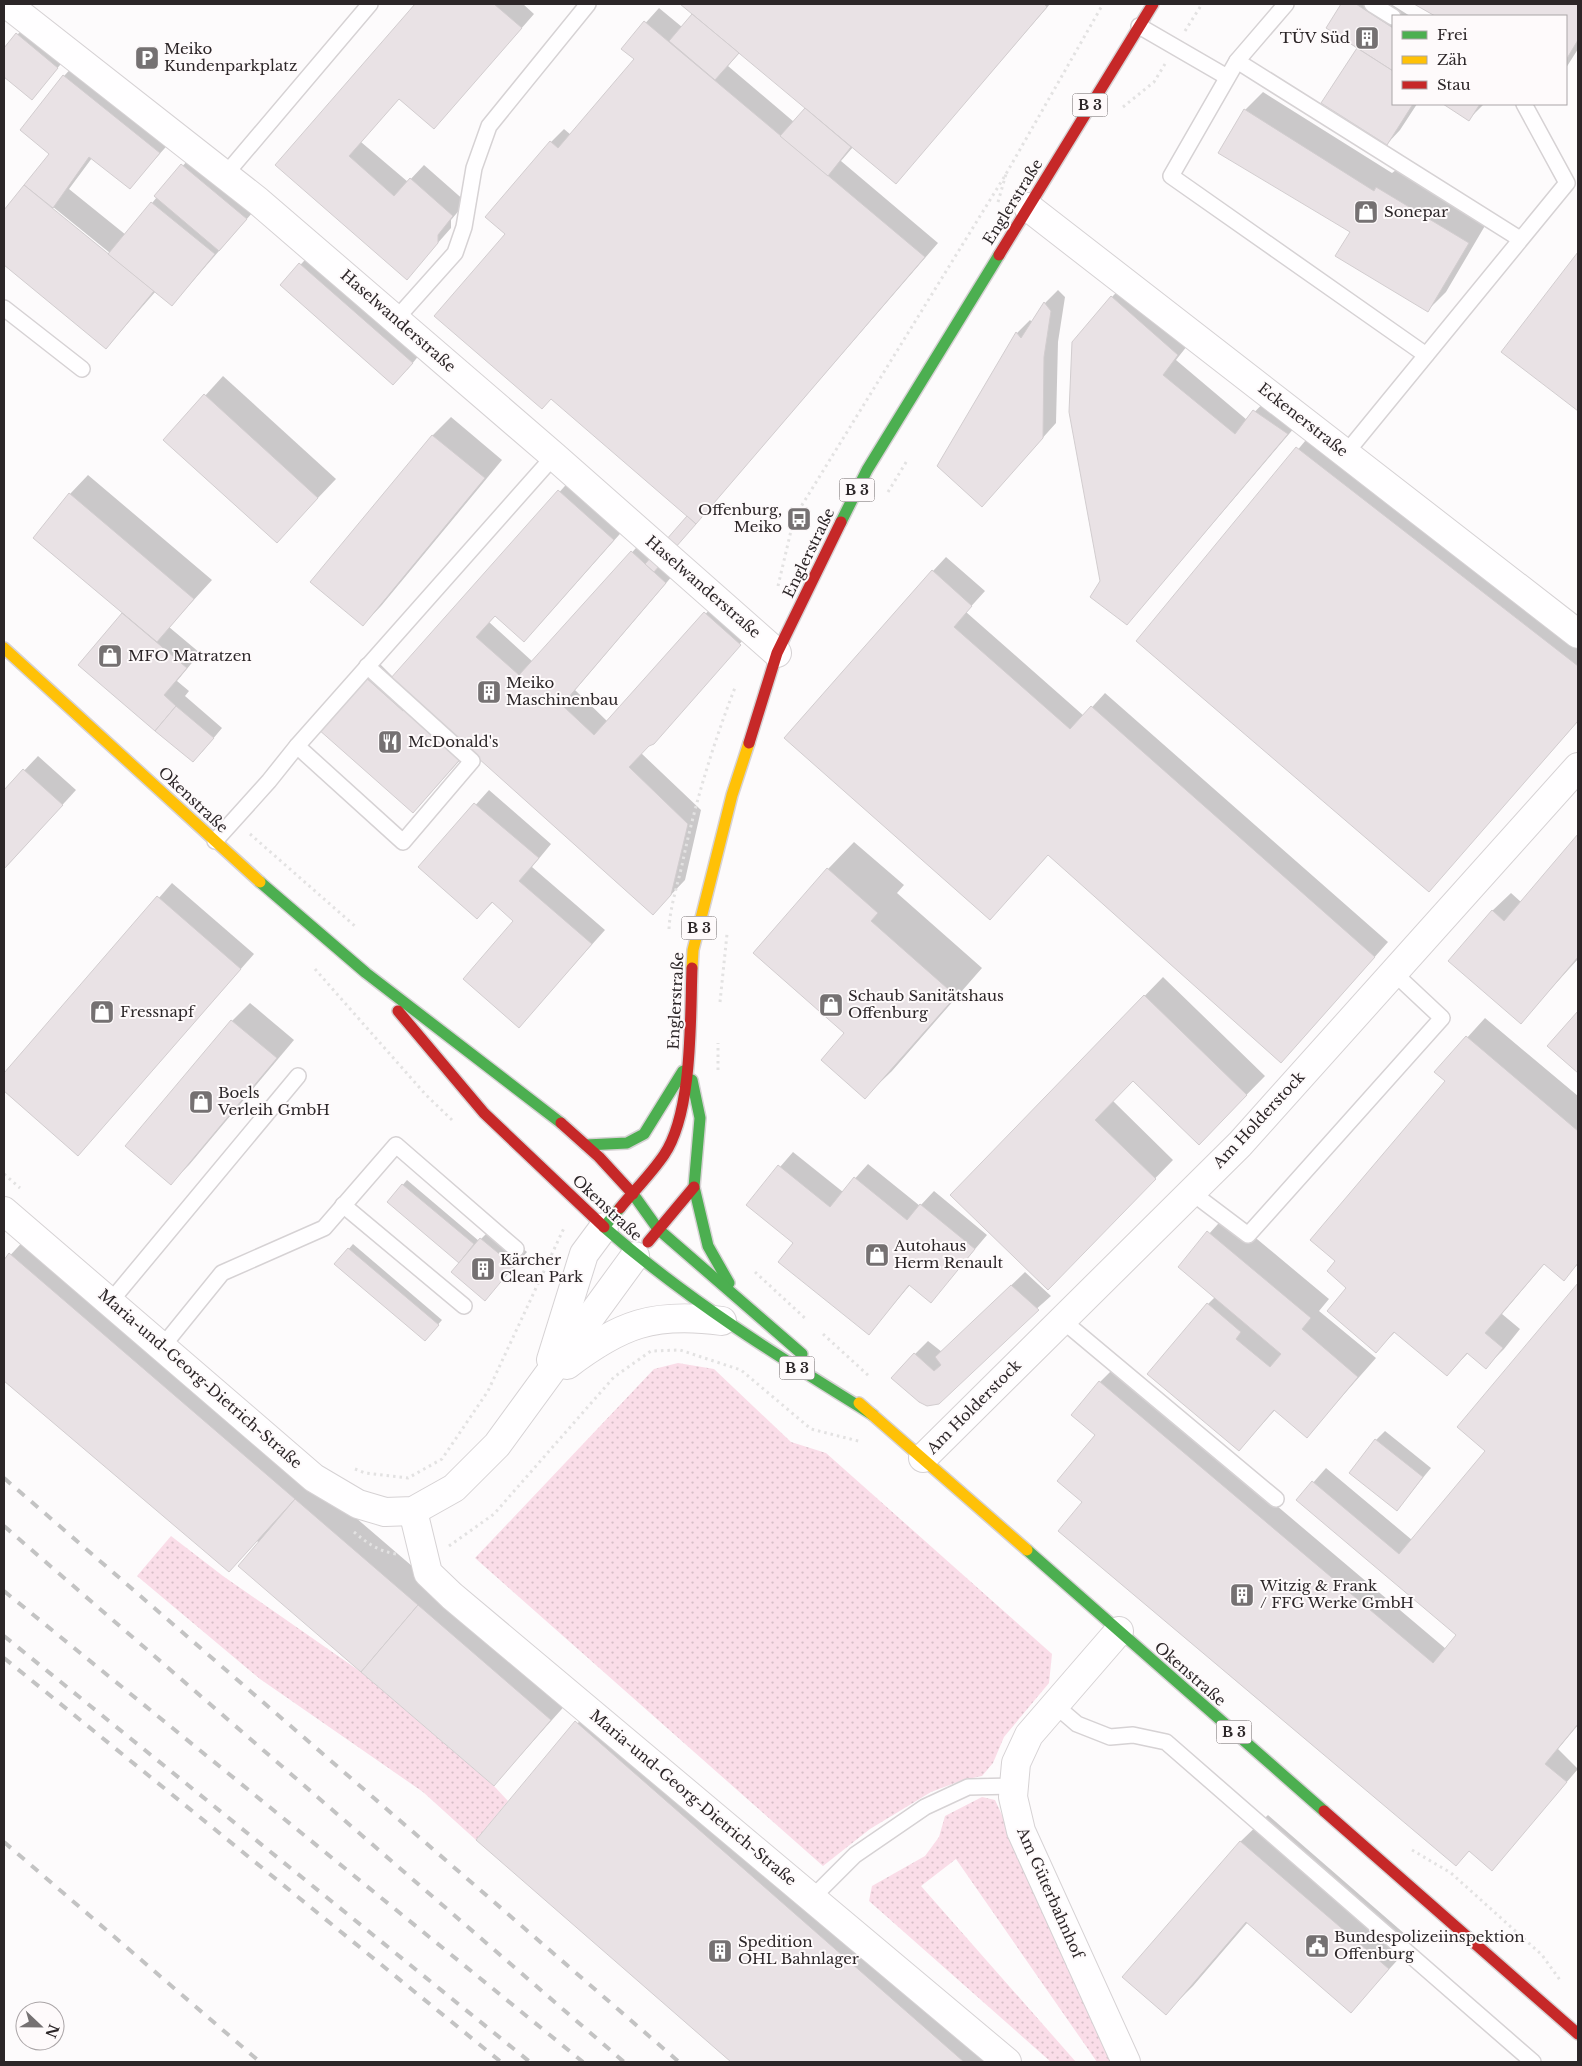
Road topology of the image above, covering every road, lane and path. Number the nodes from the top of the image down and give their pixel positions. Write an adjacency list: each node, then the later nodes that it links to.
1 (7, 4): 16 (street, Haselwanderstraße)
2 (370, 4): 16 (lane)
3 (588, 4): 20 (lane)
4 (1103, 4): 27 (path)
5 (1153, 4): 10 (main road, Englerstraße / B 3)
6 (1202, 4): 11 (path)
7 (1286, 4): 12 (lane)
8 (1372, 4): 9 (lane)
9 (1392, 16)
10 (1139, 26): 11 (lane); 17 (main road, Englerstraße / B 3)
11 (1176, 47): 13 (lane); 15 (path)
12 (1237, 61): 13 (lane); 18 (lane)
13 (1227, 77): 21 (lane)
14 (1525, 105): 18 (lane)
15 (1116, 112)
16 (225, 174): 20 (street, Haselwanderstraße)
17 (1028, 207): 23 (street, Eckenerstraße); 30 (main road, Englerstraße / B 3)
18 (1520, 238): 21 (lane)
19 (4, 308): 22 (lane)
20 (396, 319): 24 (street, Haselwanderstraße)
21 (1426, 355): 23 (lane)
22 (82, 369)
23 (1346, 453): 28 (street, Eckenerstraße)
24 (554, 456): 30 (street, Haselwanderstraße); 31 (lane)
25 (910, 456): 26 (path)
26 (885, 498)
27 (776, 594)
28 (1578, 634)
29 (4, 648): 34 (main road, Okenstraße)
30 (776, 653): 41 (main road, Englerstraße / B 3)
31 (367, 666): 32 (lane); 32 (lane)
32 (297, 746): 34 (lane)
33 (1578, 767): 38 (street, Am Holderstock)
34 (215, 841): 37 (main road, Okenstraße)
35 (728, 929): 39 (path)
36 (312, 965): 44 (path)
37 (365, 972): 45 (main road, Okenstraße); 53 (main road, Okenstraße)
38 (1394, 973): 48 (street, Am Holderstock); 48 (lane)
39 (720, 1010)
40 (719, 1035): 42 (path)
41 (688, 1064): 45 (main road, Englerstraße / B 3); 47 (main road, Englerstraße / B 3); 50 (main road, Englerstraße / B 3)
42 (718, 1072)
43 (298, 1076): 59 (lane)
44 (454, 1122)
45 (586, 1145): 50 (main road, Okenstraße / B 3)
46 (4, 1174): 49 (path)
47 (694, 1187): 55 (main road); 61 (main road, Englerstraße / B 3)
48 (1191, 1192): 62 (street, Am Holderstock)
49 (26, 1193)
50 (633, 1194): 53 (main road, Englerstraße / B 3); 55 (main road, Okenstraße / B 3)
51 (343, 1205): 56 (lane); 60 (lane); 65 (lane)
52 (4, 1210): 59 (street, Maria-und-Georg-Dietrich-Straße)
53 (604, 1227): 57 (main road, Okenstraße / B 3); 67 (street, Maria-und-Georg-Dietrich-Straße)
54 (564, 1228): 71 (path)
55 (658, 1229): 57 (main road); 61 (main road, Okenstraße / B 3)
56 (516, 1249)
57 (635, 1256): 61 (main road, Okenstraße / B 3); 67 (street, Maria-und-Georg-Dietrich-Straße)
58 (752, 1269): 63 (path)
59 (110, 1302): 65 (street, Maria-und-Georg-Dietrich-Straße)
60 (464, 1306)
61 (732, 1312): 67 (street, Maria-und-Georg-Dietrich-Straße); 68 (main road, Okenstraße / B 3); 68 (main road, Okenstraße / B 3)
62 (1062, 1320): 70 (street, Am Holderstock); 72 (lane)
63 (810, 1322)
64 (817, 1329): 66 (path)
65 (162, 1347): 73 (street, Maria-und-Georg-Dietrich-Straße)
66 (875, 1382)
67 (543, 1383): 73 (street, Maria-und-Georg-Dietrich-Straße)
68 (873, 1414): 70 (main road, Okenstraße / B 3)
69 (862, 1442): 74 (path)
70 (923, 1458): 75 (main road, Okenstraße / B 3)
71 (350, 1467)
72 (1276, 1499)
73 (413, 1511): 74 (street, Maria-und-Georg-Dietrich-Straße)
74 (422, 1550): 78 (street, Maria-und-Georg-Dietrich-Straße)
75 (1119, 1631): 76 (street, Am Güterbahnhof); 79 (main road, Okenstraße / B 3)
76 (1056, 1706): 77 (street, Am Güterbahnhof); 82 (lane)
77 (1014, 1786): 78 (lane); 81 (street, Am Güterbahnhof)
78 (812, 1898): 80 (street, Maria-und-Georg-Dietrich-Straße)
79 (1578, 2034)
80 (1008, 2062)
81 (1126, 2062)
82 (1533, 2062)

